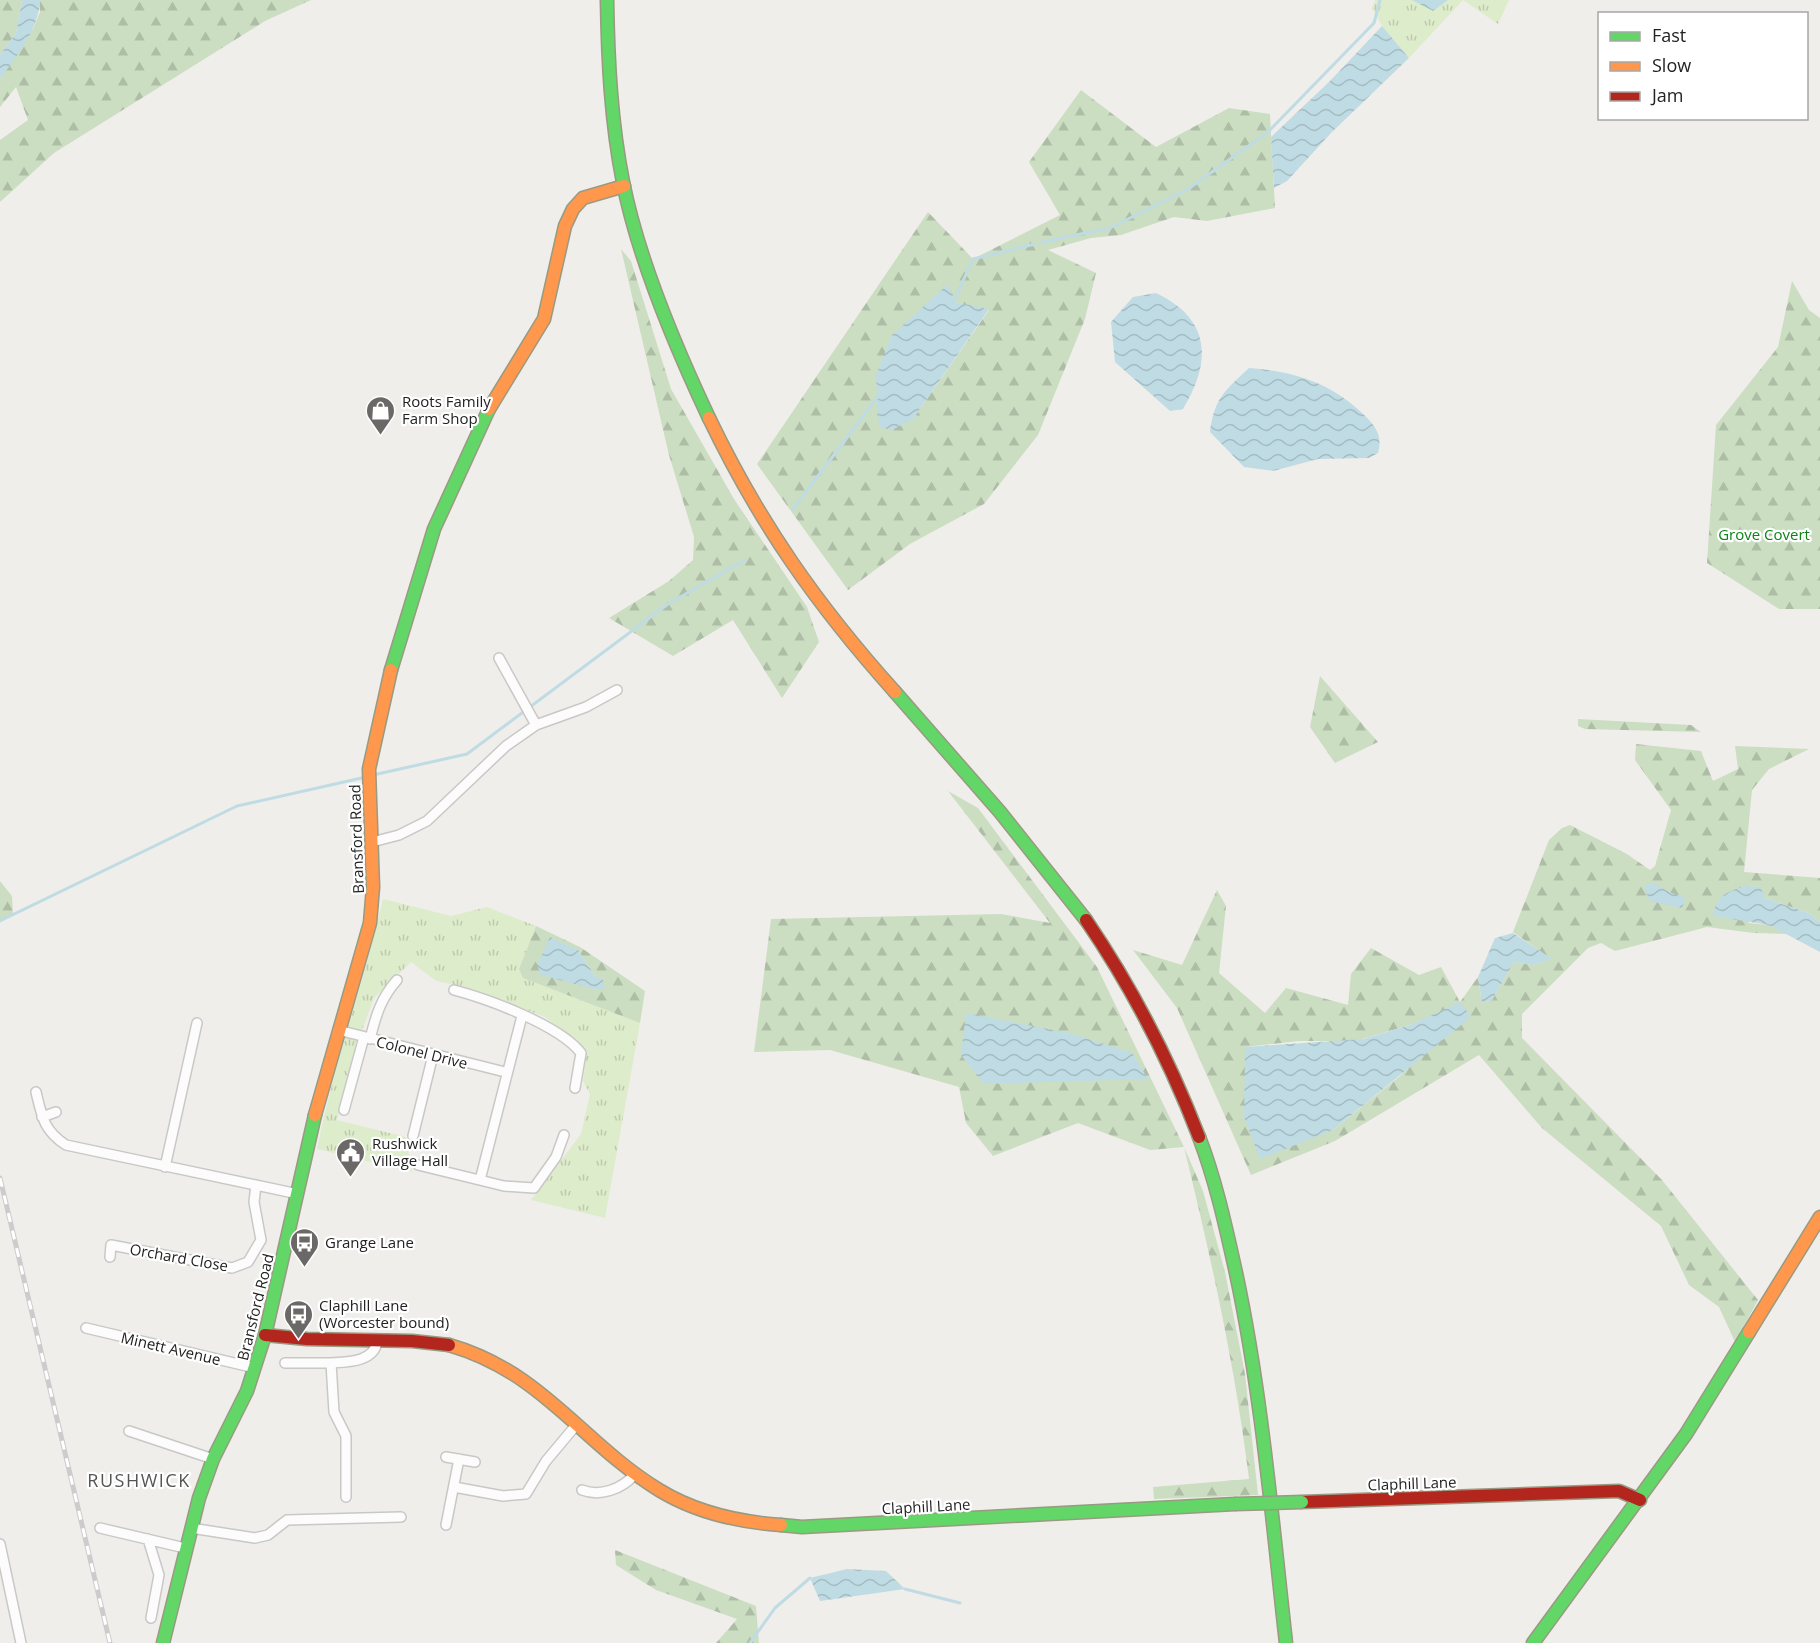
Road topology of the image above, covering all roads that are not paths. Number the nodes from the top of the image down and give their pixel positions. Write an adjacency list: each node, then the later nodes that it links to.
1 (607, 0): 2 (main road)
2 (624, 186): 6 (main road, Bransford Road); 56 (main road)
3 (499, 658): 5 (street)
4 (617, 690): 5 (street)
5 (536, 725): 6 (street)
6 (372, 842): 11 (main road, Bransford Road)
7 (397, 980): 12 (street)
8 (454, 990): 9 (street)
9 (522, 1016): 14 (street); 15 (street)
10 (197, 1023): 23 (street)
11 (338, 1030): 12 (street, Colonel Drive); 26 (main road, Bransford Road)
12 (367, 1038): 13 (street, Colonel Drive); 17 (street)
13 (433, 1055): 14 (street, Colonel Drive); 21 (street)
14 (505, 1072): 24 (street)
15 (575, 1088)
16 (36, 1092): 19 (street)
17 (344, 1110)
18 (56, 1112): 19 (street)
19 (42, 1117): 23 (street)
20 (564, 1135): 24 (street)
21 (413, 1136)
22 (418, 1165): 24 (street)
23 (165, 1167): 25 (street)
24 (480, 1180)
25 (256, 1185): 26 (street); 28 (street, Orchard Close)
26 (298, 1194): 30 (main road, Bransford Road)
27 (1820, 1217): 45 (main road)
28 (110, 1257)
29 (86, 1328): 34 (street, Minett Avenue)
30 (265, 1335): 31 (main road, Claphill Lane); 34 (main road, Bransford Road)
31 (377, 1341): 33 (street); 35 (main road, Claphill Lane)
32 (285, 1363): 33 (street)
33 (331, 1363): 44 (street)
34 (255, 1368): 38 (main road, Bransford Road)
35 (577, 1424): 41 (main road, Claphill Lane); 42 (street)
36 (129, 1431): 38 (street)
37 (446, 1457): 39 (street)
38 (213, 1459): 49 (main road, Bransford Road)
39 (459, 1459): 40 (street); 42 (street)
40 (475, 1462)
41 (634, 1474): 43 (street); 45 (main road, Claphill Lane, bridge)
42 (454, 1487): 47 (street)
43 (582, 1490)
44 (346, 1497)
45 (1640, 1500): 57 (main road)
46 (401, 1517): 49 (street)
47 (446, 1525)
48 (100, 1528): 50 (street)
49 (191, 1528): 52 (main road, Bransford Road)
50 (148, 1539): 52 (street); 53 (street)
51 (0, 1544): 54 (street)
52 (185, 1548): 55 (main road, Bransford Road)
53 (151, 1618)
54 (21, 1643)
55 (164, 1643)
56 (1286, 1643)
57 (1533, 1643)

